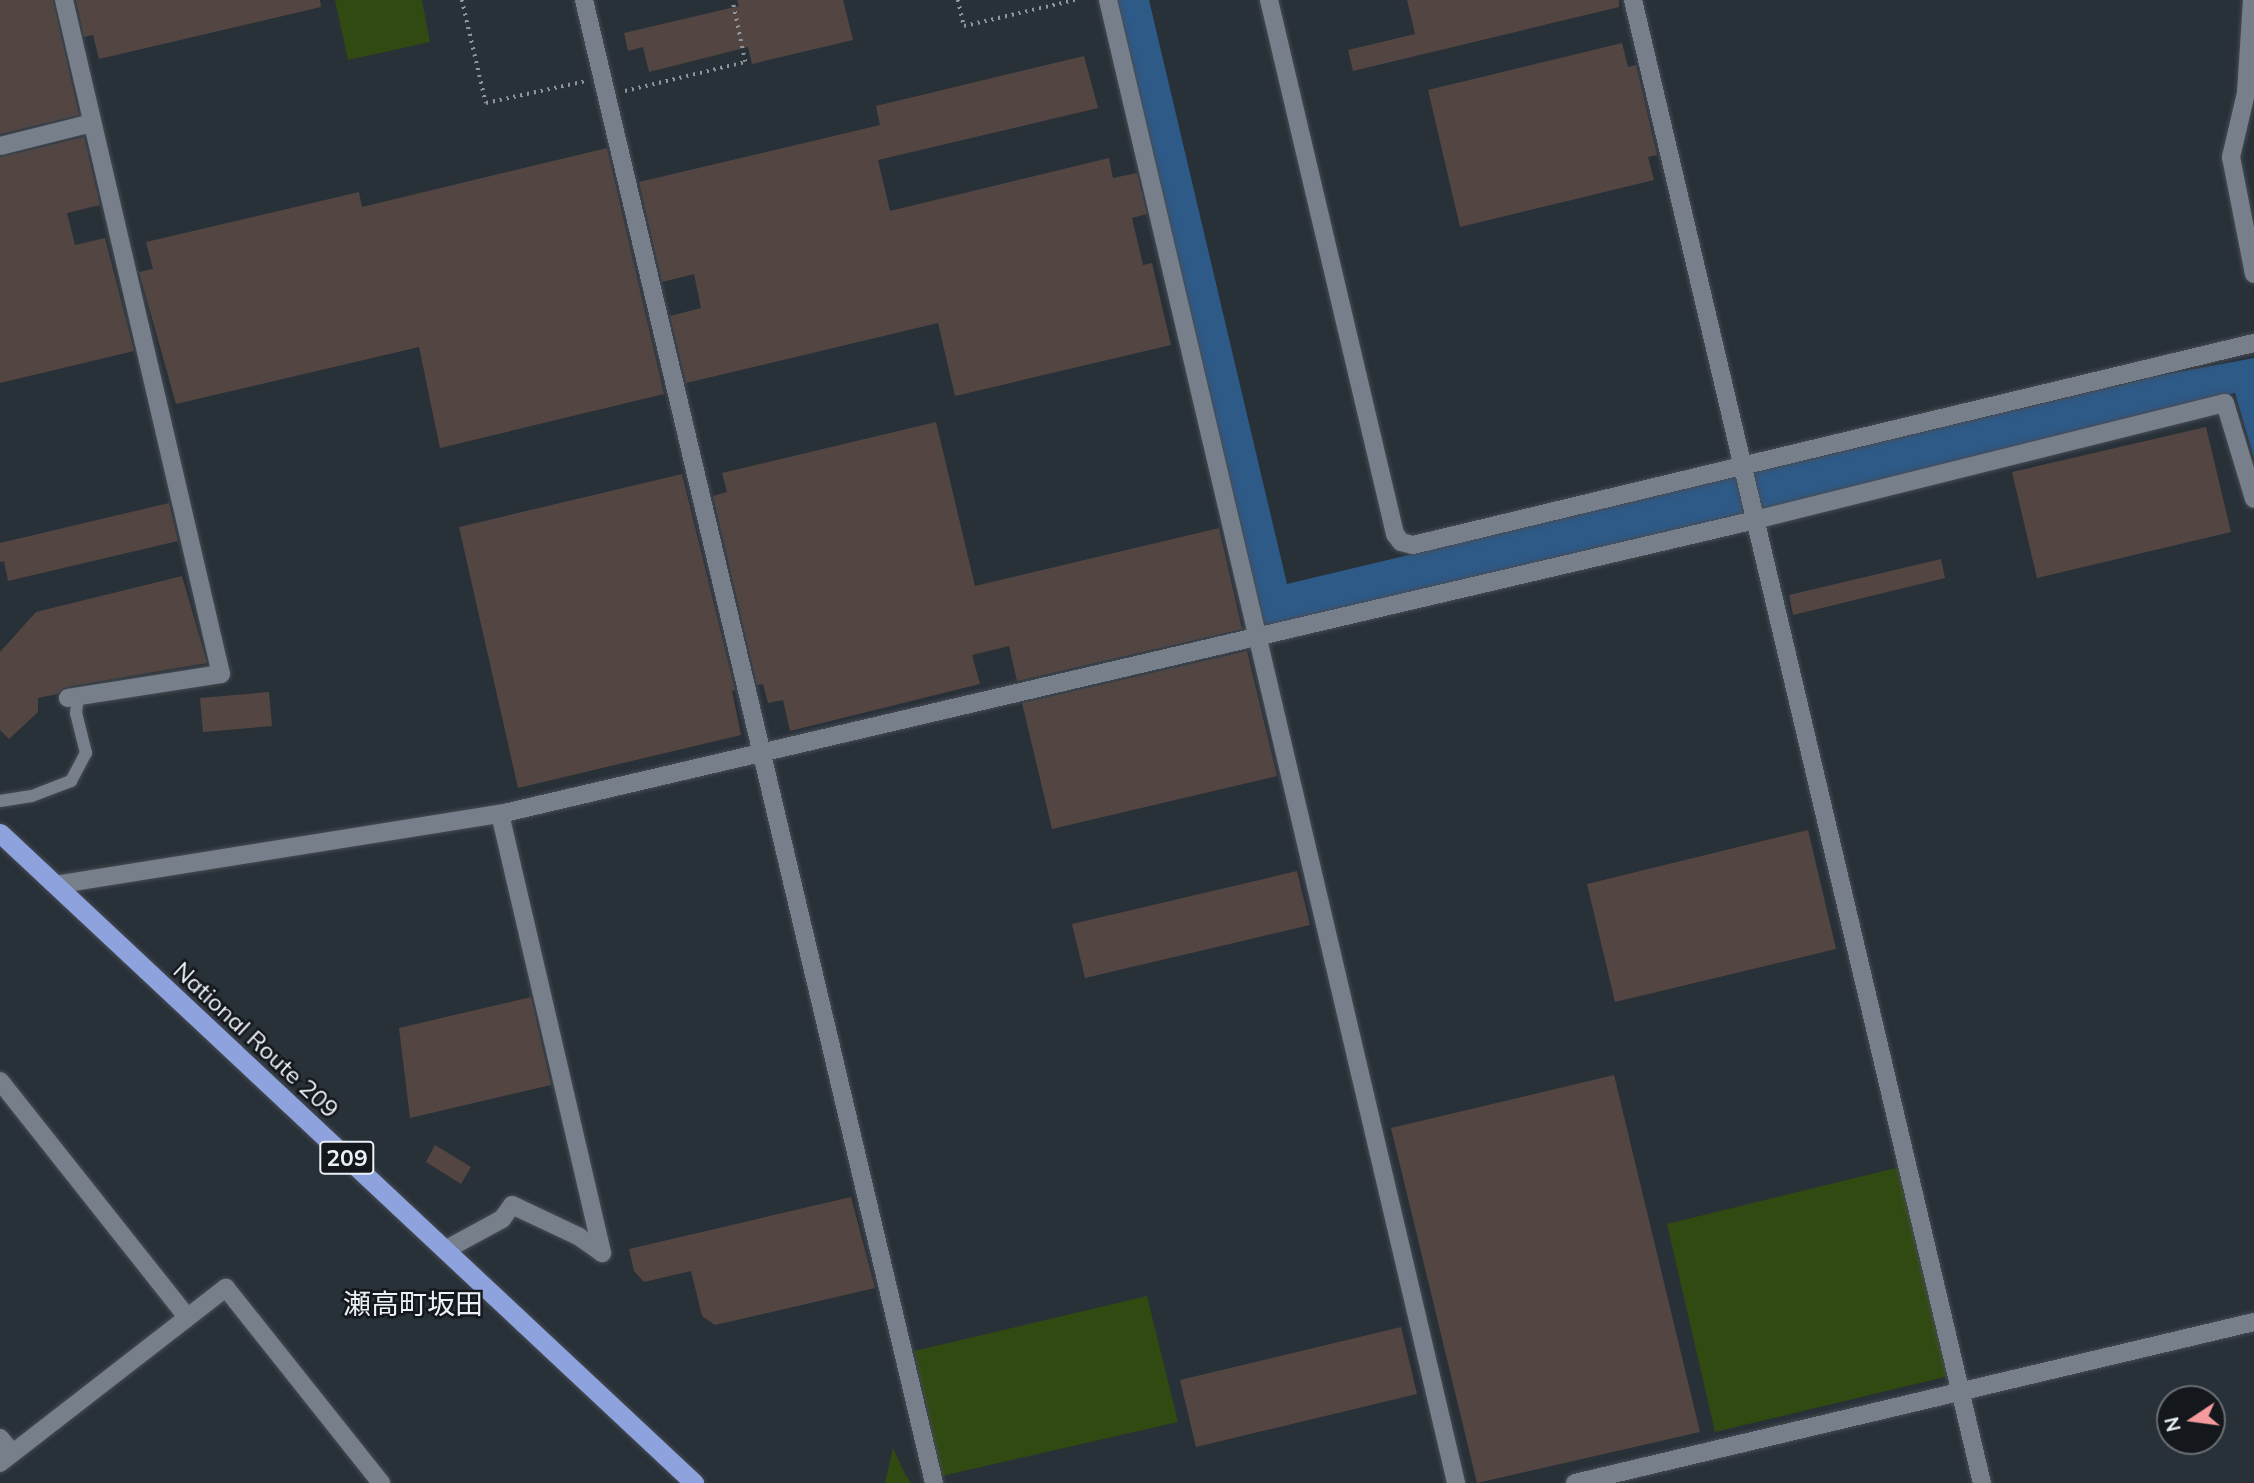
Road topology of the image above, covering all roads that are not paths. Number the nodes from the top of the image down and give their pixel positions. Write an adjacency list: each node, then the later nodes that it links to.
1 (64, 0): 7 (street)
2 (584, 0): 16 (street)
3 (1108, 0): 14 (street)
4 (1269, 0): 11 (street)
5 (1633, 0): 11 (street)
6 (2252, 0): 9 (street)
7 (92, 123): 8 (street); 15 (street)
8 (0, 146)
9 (2254, 274)
10 (2254, 343): 11 (street)
11 (1744, 467): 13 (street)
12 (2254, 499): 13 (street)
13 (1755, 520): 14 (street); 25 (street)
14 (1258, 636): 16 (street); 31 (street)
15 (73, 697): 17 (lane)
16 (761, 753): 18 (street); 30 (street)
17 (0, 801)
18 (500, 814): 20 (street); 22 (street)
19 (0, 833): 20 (highway, National Route 209 / 209)
20 (55, 885): 22 (highway, National Route 209 / 209)
21 (0, 1081): 23 (street)
22 (445, 1250): 29 (highway, National Route 209 / 209)
23 (187, 1317): 27 (street); 28 (street)
24 (2254, 1322): 25 (street)
25 (1960, 1392): 32 (street); 33 (street)
26 (0, 1438): 27 (street)
27 (6, 1458)
28 (381, 1483)
29 (694, 1483)
30 (934, 1483)
31 (1456, 1483)
32 (1575, 1483)
33 (1982, 1483)

